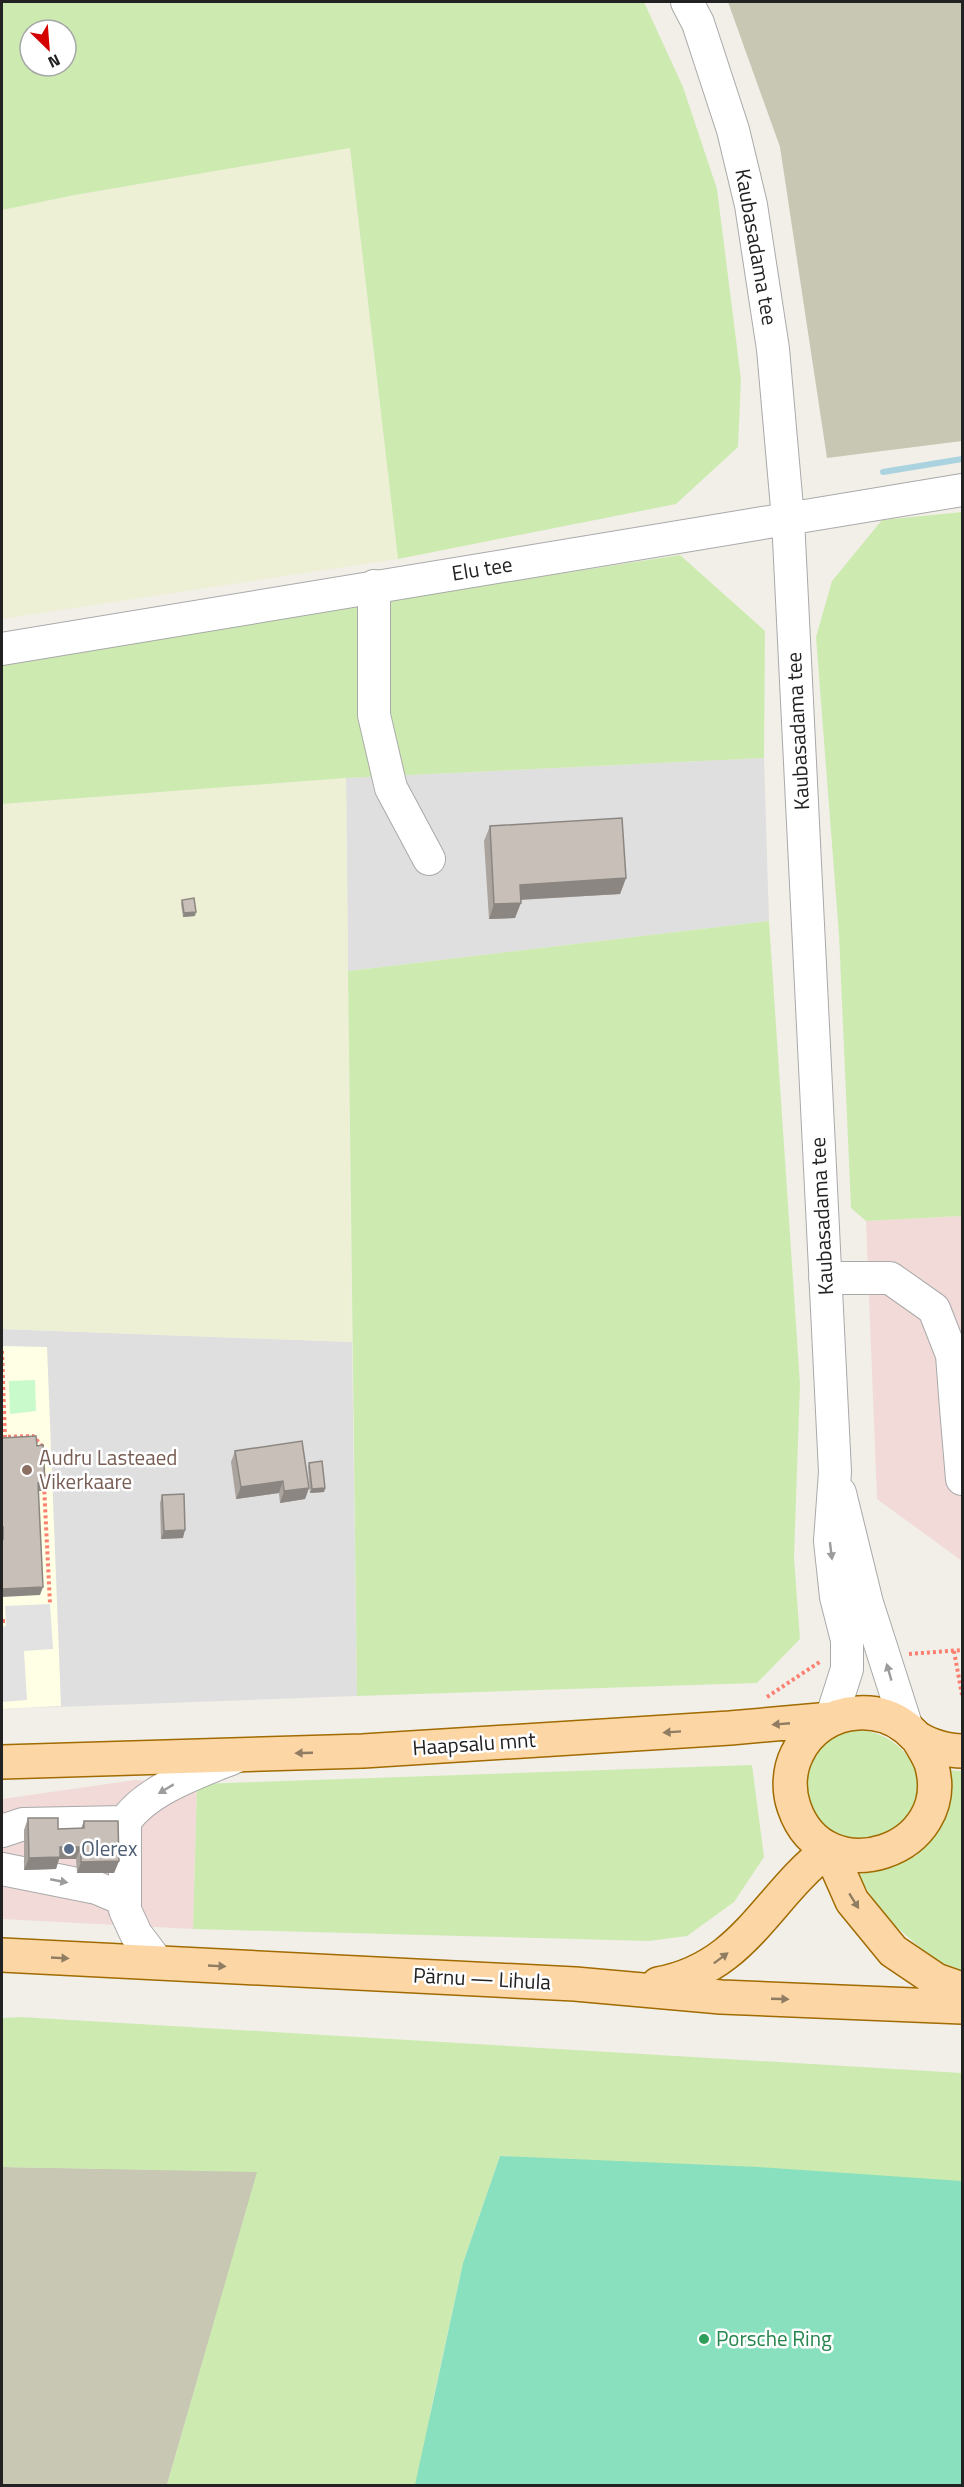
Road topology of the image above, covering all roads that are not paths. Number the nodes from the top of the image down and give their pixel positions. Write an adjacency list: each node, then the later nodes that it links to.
1 (687, 2): 3 (street, Kaubasadama tee)
2 (963, 490): 3 (street, Elu tee)
3 (788, 519): 4 (street, Elu tee); 7 (street, Kaubasadama tee)
4 (374, 586): 5 (street, Elu tee); 6 (street)
5 (2, 649)
6 (429, 859)
7 (825, 1278): 8 (street); 9 (street, Kaubasadama tee)
8 (959, 1408): 10 (street)
9 (835, 1472): 11 (street, Kaubasadama tee, one-way to 11); 12 (street, Kaubasadama tee, one-way to 9)
10 (963, 1479)
11 (831, 1719): 12 (main road); 14 (main road, Haapsalu mnt, one-way to 14); 20 (main road)
12 (913, 1733): 13 (main road); 20 (main road)
13 (963, 1751)
14 (238, 1755): 15 (main road, Haapsalu mnt); 18 (street, one-way to 18)
15 (116, 1759): 16 (main road); 17 (main road)
16 (2, 1762)
17 (2, 1783)
18 (125, 1822): 19 (street); 22 (street)
19 (2, 1831)
20 (829, 1849): 25 (main road, one-way to 20); 26 (main road, one-way to 26)
21 (2, 1869): 22 (street, one-way to 22)
22 (125, 1900): 24 (street)
23 (2, 1955): 24 (main road, Pärnu — Lihula, one-way to 24)
24 (158, 1963): 25 (main road, Pärnu — Lihula, one-way to 25)
25 (627, 1988): 27 (main road, Pärnu — Lihula, one-way to 27)
26 (963, 1989)
27 (963, 2007)

